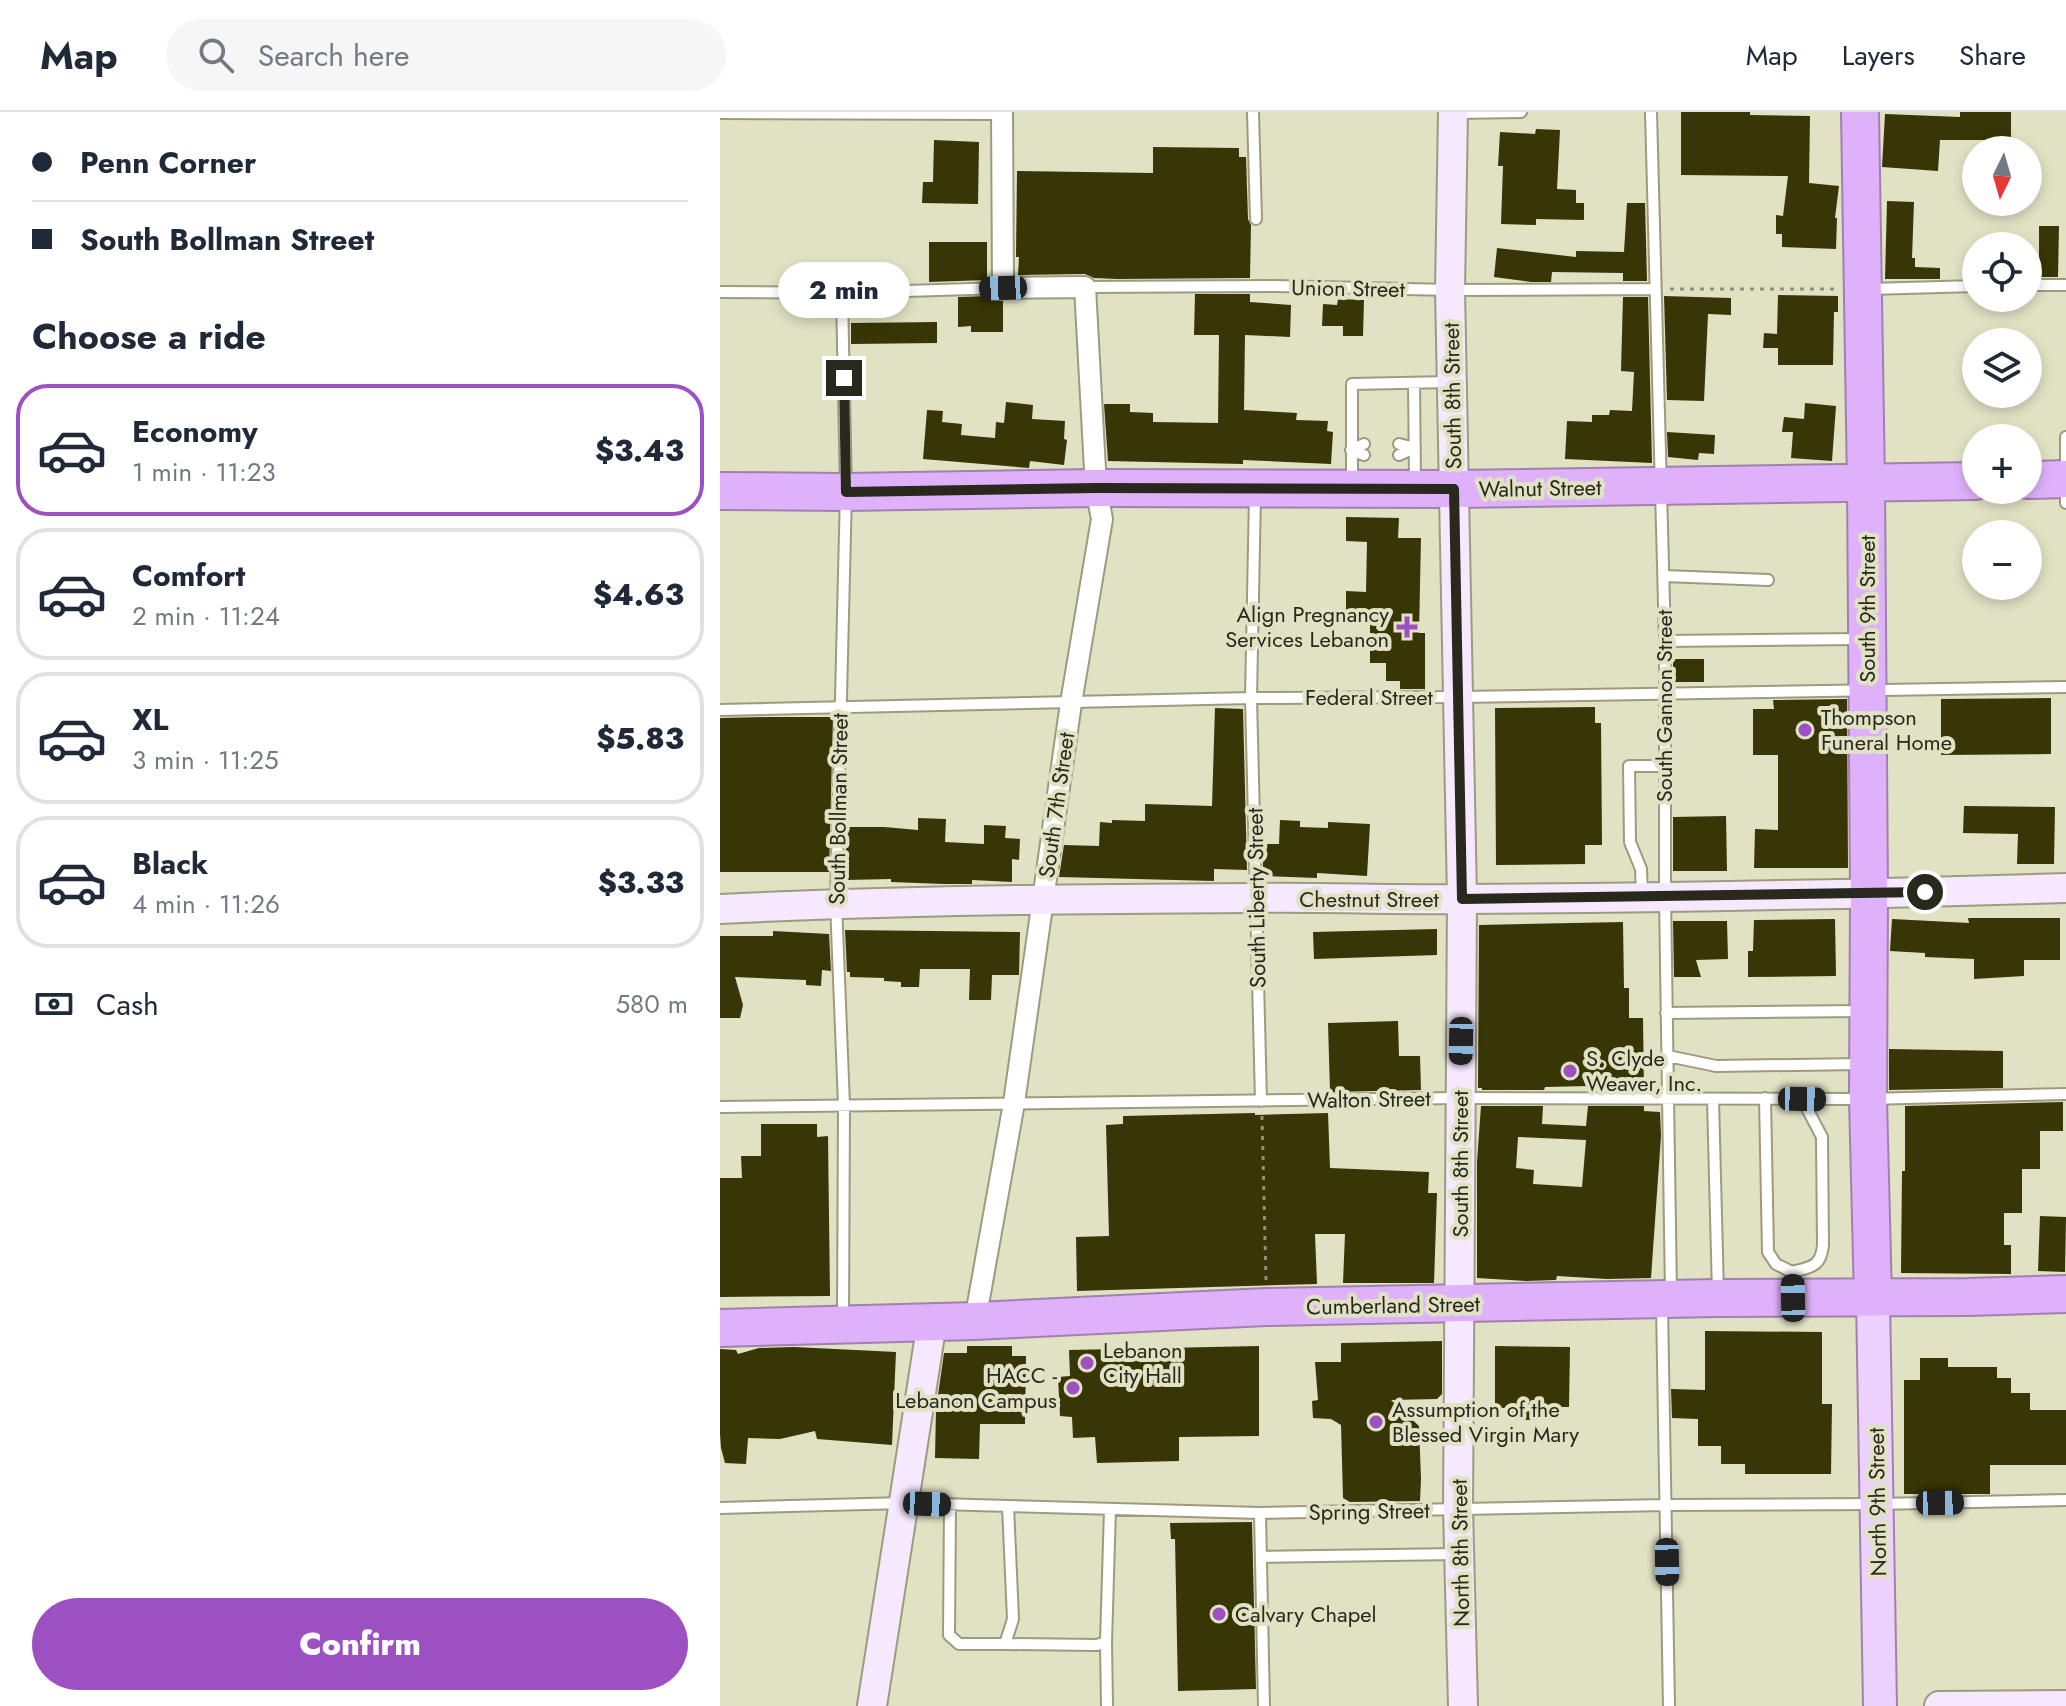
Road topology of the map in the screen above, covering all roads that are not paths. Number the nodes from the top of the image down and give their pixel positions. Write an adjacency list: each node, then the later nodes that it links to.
1 (1253, 112): 9 (lane)
2 (1453, 112): 3 (lane); 17 (street, South 8th Street)
3 (1521, 112)
4 (1651, 112): 15 (lane, South Gannon Street)
5 (1860, 112): 16 (highway, South 9th Street)
6 (720, 113): 7 (lane)
7 (810, 113): 8 (lane)
8 (1002, 113): 14 (street)
9 (1256, 219)
10 (2042, 285): 11 (lane)
11 (2066, 285)
12 (1962, 286): 16 (lane)
13 (1085, 287): 14 (street, Union Street); 17 (lane, Union Street); 32 (street, South 7th Street)
14 (1003, 288): 19 (lane, Union Street)
15 (1655, 289): 17 (lane, Union Street); 31 (lane, South Gannon Street)
16 (1862, 289): 30 (highway, South 9th Street)
17 (1450, 290): 20 (street, South 8th Street)
18 (720, 292): 19 (lane, Union Street)
19 (842, 293): 38 (lane, South Bollman Street)
20 (1452, 382): 21 (lane); 36 (street, South 8th Street)
21 (1414, 383): 23 (lane); 24 (lane)
22 (2066, 437): 27 (lane)
23 (1415, 448): 26 (lane); 35 (lane)
24 (1351, 450): 25 (lane); 34 (lane)
25 (1364, 450)
26 (1399, 450)
27 (2066, 479): 28 (highway); 39 (lane)
28 (2042, 480)
29 (1962, 481): 30 (highway, Walnut Street)
30 (1866, 484): 31 (highway, Walnut Street); 42 (highway, South 9th Street)
31 (1662, 487): 36 (highway, Walnut Street); 40 (lane, South Gannon Street)
32 (1096, 488): 33 (highway, Walnut Street); 38 (highway, Walnut Street); 49 (street, South 7th Street)
33 (1255, 488): 34 (highway, Walnut Street); 48 (lane, South Liberty Street)
34 (1352, 488): 35 (highway, Walnut Street)
35 (1415, 489): 36 (highway, Walnut Street)
36 (1454, 489): 47 (street, South 8th Street)
37 (720, 491): 38 (highway, Walnut Street)
38 (846, 492): 50 (lane, South Bollman Street)
39 (2066, 503)
40 (1664, 576): 41 (lane); 43 (lane, South Gannon Street)
41 (1768, 580)
42 (1867, 639): 43 (lane); 45 (highway, South 9th Street)
43 (1665, 641): 46 (lane, South Gannon Street)
44 (2066, 687): 45 (lane, Federal Street)
45 (1867, 691): 46 (lane, Federal Street); 54 (highway, South 9th Street)
46 (1665, 693): 47 (lane, Federal Street); 52 (lane, South Gannon Street)
47 (1458, 697): 48 (lane, Federal Street); 57 (street, South 8th Street)
48 (1251, 698): 49 (lane, Federal Street); 56 (lane, South Liberty Street)
49 (1071, 703): 50 (lane, Federal Street); 58 (street, South 7th Street)
50 (840, 708): 51 (lane, Federal Street); 59 (lane, South Bollman Street)
51 (720, 710)
52 (1665, 766): 55 (lane, South Gannon Street); 55 (lane)
53 (2066, 888): 54 (street, Chestnut Street)
54 (1869, 894): 55 (street, Chestnut Street); 61 (highway, South 9th Street)
55 (1654, 896): 57 (street, Chestnut Street); 62 (lane, South Gannon Street)
56 (1255, 898): 57 (street, Chestnut Street); 58 (street, Chestnut Street); 71 (lane, South Liberty Street)
57 (1462, 899): 66 (street, South 8th Street)
58 (1043, 900): 59 (street, Chestnut Street); 72 (street, South 7th Street)
59 (836, 903): 60 (street, Chestnut Street); 73 (lane, South Bollman Street)
60 (720, 909)
61 (1869, 1011): 62 (lane); 64 (highway, South 9th Street)
62 (1666, 1013): 63 (lane, South Gannon Street)
63 (1668, 1056): 64 (lane); 67 (lane, South Gannon Street)
64 (1869, 1082): 65 (lane, Walton Street); 70 (lane, Walton Street); 78 (highway, South 9th Street)
65 (2066, 1094)
66 (1460, 1098): 67 (lane, Walton Street); 71 (lane, Walton Street); 80 (street, South 8th Street)
67 (1669, 1098): 69 (lane, Walton Street); 79 (lane, South Gannon Street)
68 (1765, 1098): 69 (lane, Walton Street); 70 (lane, Walton Street); 75 (lane)
69 (1713, 1099): 77 (lane)
70 (1802, 1099): 75 (lane)
71 (1261, 1101): 72 (lane, Walton Street)
72 (1014, 1103): 73 (lane, Walton Street); 81 (street, South 7th Street)
73 (844, 1105): 74 (lane, Walton Street); 83 (lane, South Bollman Street)
74 (720, 1107)
75 (1792, 1285): 77 (highway, Cumberland Street); 78 (highway, Cumberland Street)
76 (2066, 1294): 78 (highway, Cumberland Street)
77 (1718, 1298): 79 (highway, Cumberland Street)
78 (1873, 1298): 88 (main road, North 9th Street)
79 (1666, 1300): 80 (highway, Cumberland Street); 89 (lane, South Gannon Street)
80 (1460, 1303): 81 (highway, Cumberland Street); 93 (street, North 8th Street)
81 (975, 1321): 82 (highway, Cumberland Street)
82 (932, 1322): 83 (highway, Cumberland Street); 86 (street)
83 (843, 1325): 84 (highway, Cumberland Street)
84 (720, 1328)
85 (2066, 1500): 88 (lane, Spring Street)
86 (904, 1503): 87 (lane, Spring Street); 91 (lane, Spring Street); 100 (street)
87 (950, 1504): 90 (lane, Spring Street); 98 (lane)
88 (1878, 1504): 89 (lane, Spring Street); 105 (main road, North 9th Street)
89 (1666, 1505): 93 (lane, Spring Street); 104 (lane, South Gannon Street)
90 (1008, 1506): 92 (lane, Spring Street); 98 (lane)
91 (720, 1508)
92 (1110, 1509): 94 (lane, Spring Street); 97 (lane)
93 (1458, 1509): 94 (lane, Spring Street); 95 (street, North 8th Street)
94 (1260, 1513): 96 (lane)
95 (1459, 1554): 96 (lane); 103 (street, North 8th Street)
96 (1261, 1557): 102 (lane)
97 (1106, 1642): 98 (lane); 101 (lane)
98 (1005, 1644)
99 (2066, 1705): 106 (street)
100 (872, 1706)
101 (1107, 1706)
102 (1264, 1706)
103 (1463, 1706)
104 (1669, 1706)
105 (1880, 1706)
106 (1939, 1706)

